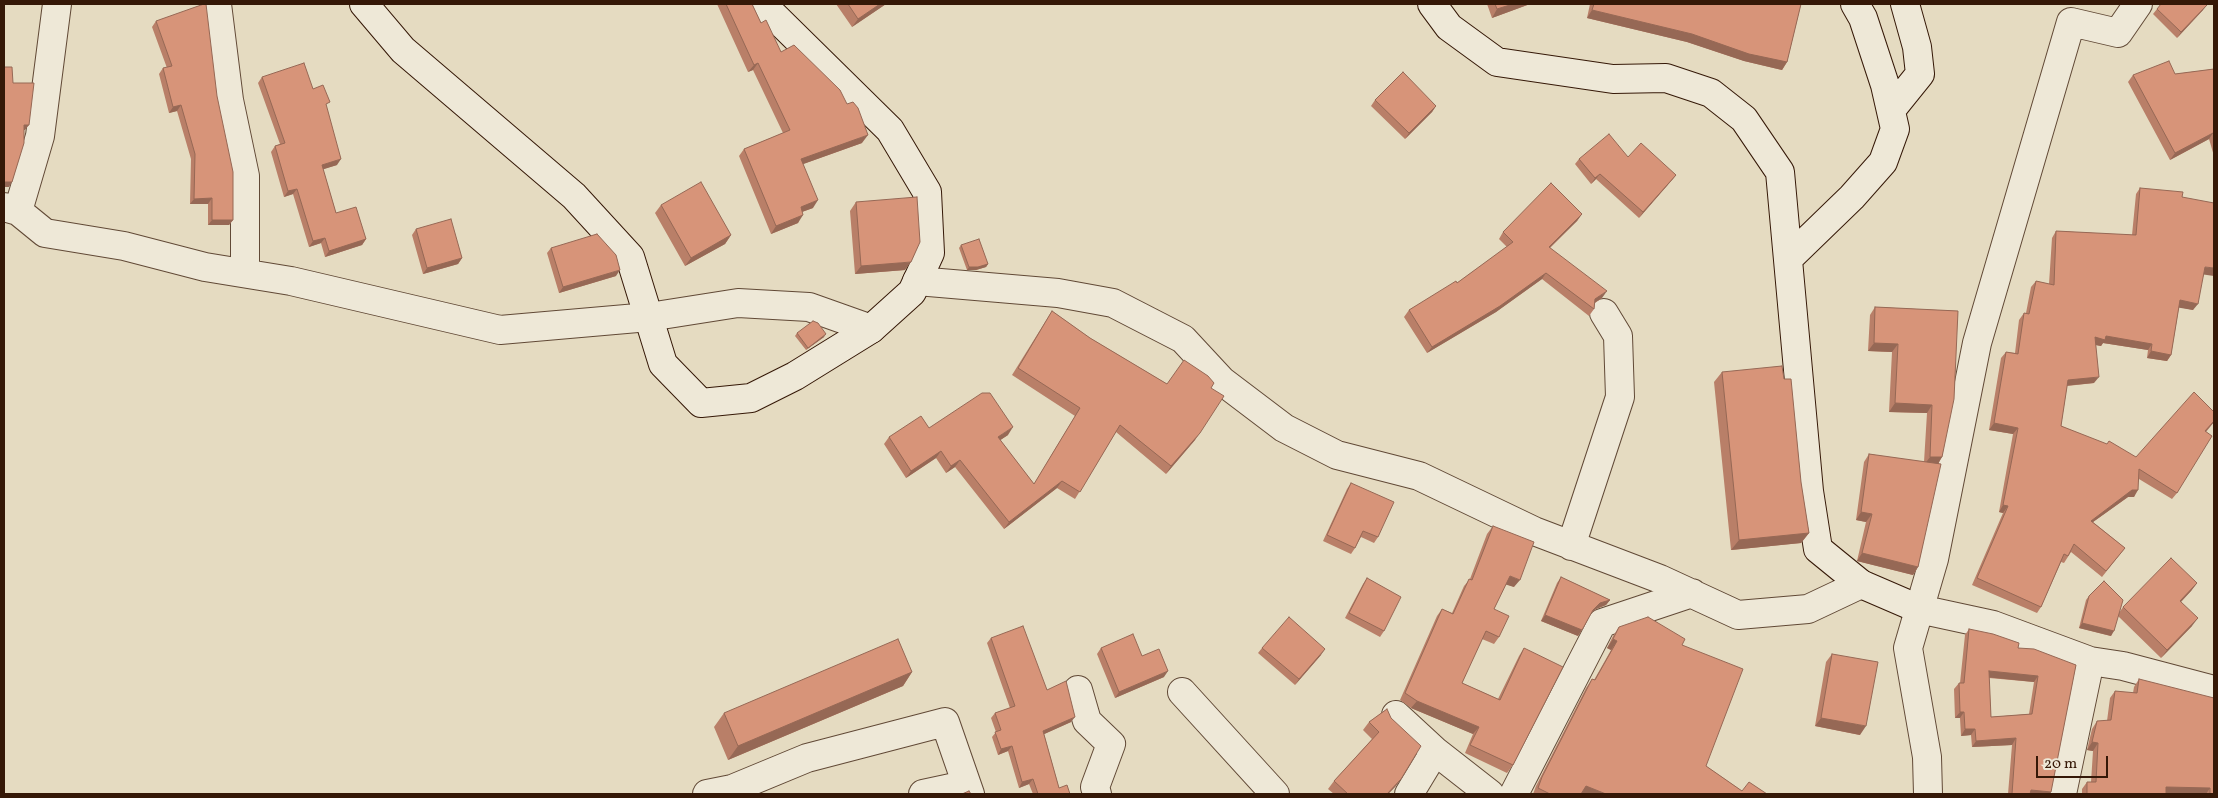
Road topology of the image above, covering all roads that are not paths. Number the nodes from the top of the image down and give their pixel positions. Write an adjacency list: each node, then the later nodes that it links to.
1 (57, 4): 11 (street)
2 (217, 4): 13 (street)
3 (364, 4): 16 (street)
4 (762, 4): 14 (street)
5 (1432, 4): 12 (street)
6 (1855, 4): 10 (street)
7 (1906, 4): 10 (street)
8 (2138, 4): 9 (street)
9 (2073, 13): 21 (street)
10 (1891, 110): 12 (street)
11 (11, 209): 13 (street)
12 (1788, 259): 19 (street)
13 (245, 273): 16 (street)
14 (917, 280): 17 (street); 18 (street)
15 (1604, 313): 18 (street)
16 (649, 317): 17 (street); 17 (street)
17 (871, 329)
18 (1571, 546): 20 (street)
19 (1861, 584): 20 (street); 21 (street)
20 (1692, 593): 35 (street)
21 (1919, 610): 22 (street); 36 (street)
22 (2090, 661): 24 (street); 37 (street)
23 (1078, 690): 31 (street)
24 (2214, 690)
25 (1182, 692): 32 (street)
26 (1396, 715): 27 (street)
27 (1435, 751): 33 (street); 34 (street)
28 (968, 790): 29 (street); 30 (street)
29 (708, 794)
30 (923, 794)
31 (1097, 794)
32 (1274, 794)
33 (1409, 794)
34 (1490, 794)
35 (1514, 794)
36 (1928, 794)
37 (2062, 794)

